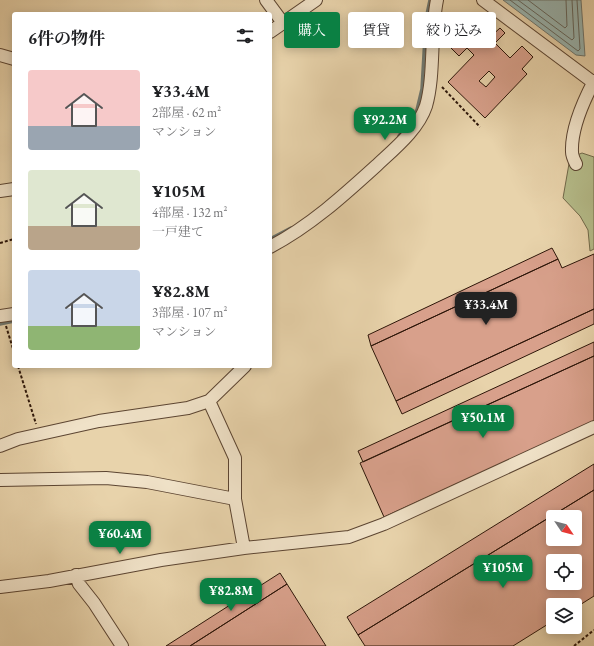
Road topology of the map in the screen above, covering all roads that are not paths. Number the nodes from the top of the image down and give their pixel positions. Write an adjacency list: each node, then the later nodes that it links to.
1 (266, 0): 5 (street)
2 (316, 0): 5 (street)
3 (438, 0): 13 (street)
4 (483, 0): 9 (street)
5 (283, 23): 6 (street)
6 (272, 31)
7 (0, 55): 8 (street)
8 (12, 58)
9 (594, 82): 10 (street)
10 (576, 164)
11 (12, 190): 12 (street)
12 (0, 191)
13 (272, 246)
14 (243, 368): 15 (street)
15 (208, 401): 17 (street); 19 (street)
16 (594, 427): 20 (street)
17 (0, 446)
18 (0, 480): 19 (street)
19 (235, 499): 20 (street)
20 (244, 548): 21 (street)
21 (76, 575): 22 (street); 23 (street)
22 (0, 587)
23 (122, 646)

